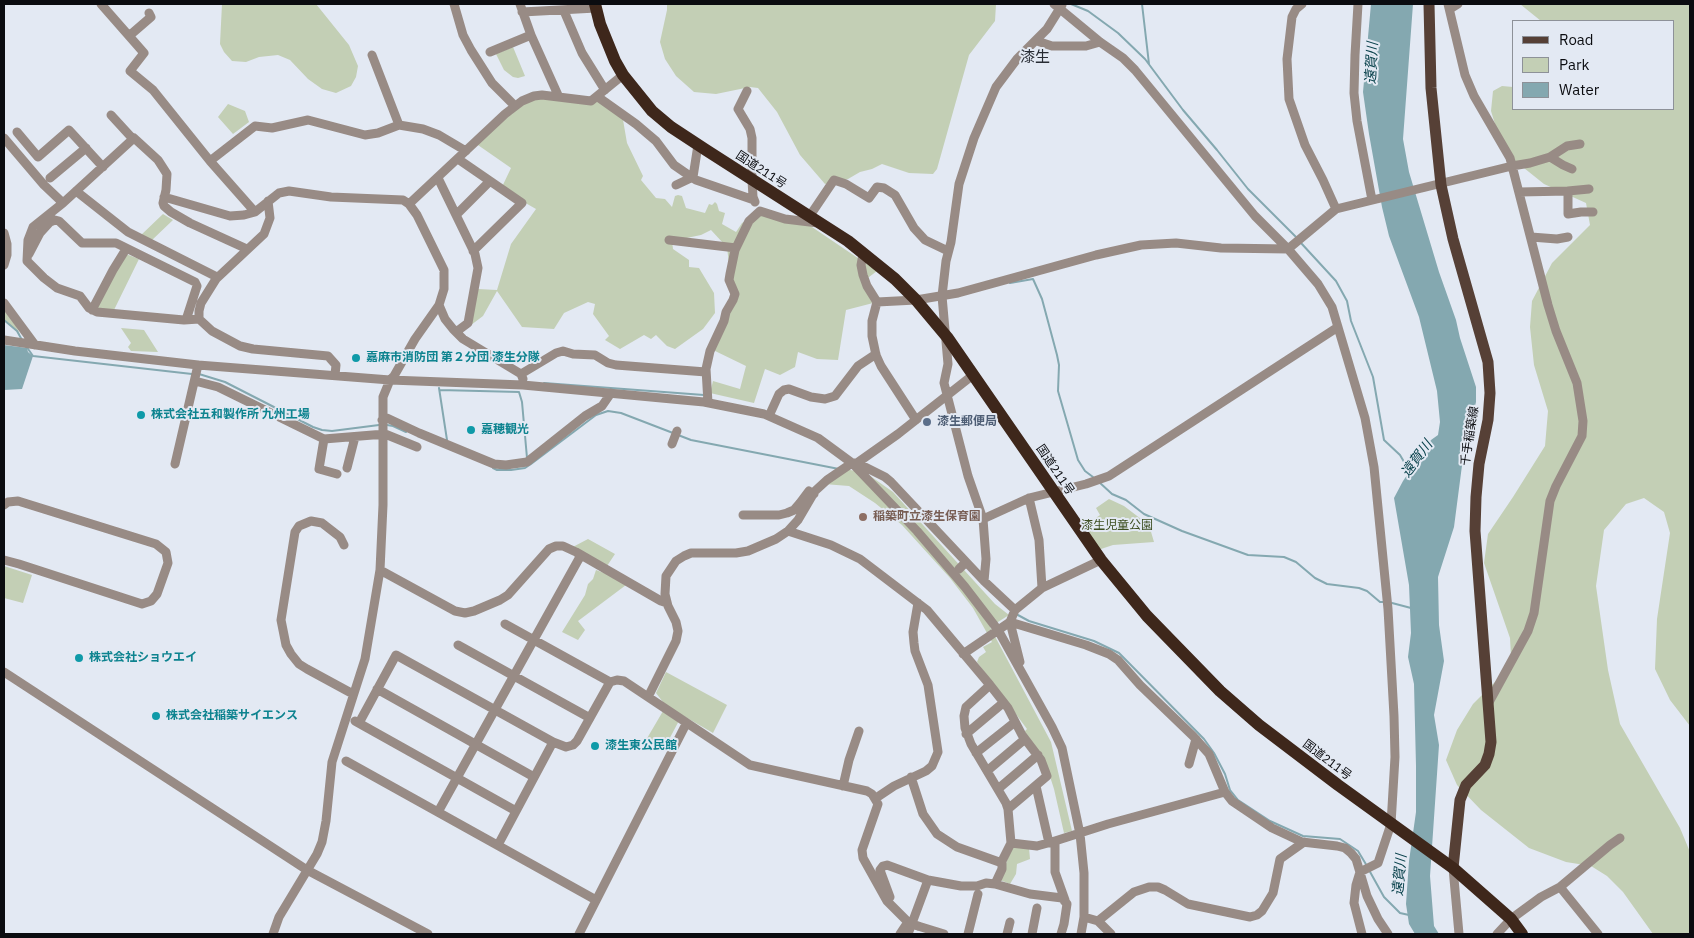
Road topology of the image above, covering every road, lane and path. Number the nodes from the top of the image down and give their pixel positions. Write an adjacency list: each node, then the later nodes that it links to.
1 (101, 4): 15 (street)
2 (454, 4): 25 (street)
3 (1302, 4): 58 (street)
4 (1358, 4): 54 (street)
5 (1430, 4): 47 (main road, 千手稲築線)
6 (1458, 4): 9 (street)
7 (1059, 5): 16 (street); 17 (street)
8 (590, 6): 12 (street); 20 (highway, 国道211号)
9 (1449, 6): 38 (street)
10 (545, 7): 11 (street); 12 (street)
11 (521, 8): 14 (street)
12 (564, 11): 21 (street)
13 (149, 13): 15 (street)
14 (532, 35): 18 (street); 23 (street)
15 (129, 36): 37 (street)
16 (1036, 40): 17 (street); 73 (street)
17 (1100, 42): 71 (street)
18 (490, 52)
19 (372, 55): 27 (street)
20 (623, 74): 21 (street); 32 (highway, 国道211号)
21 (605, 90): 24 (street)
22 (747, 91): 44 (street)
23 (558, 95): 24 (street); 25 (street)
24 (598, 97): 43 (street)
25 (515, 106): 34 (street)
26 (111, 115): 30 (street)
27 (399, 125): 34 (street); 37 (street)
28 (17, 132): 33 (street)
29 (4, 138): 56 (street)
30 (133, 139): 39 (street); 52 (street)
31 (1580, 144): 35 (street)
32 (698, 146): 43 (street); 44 (highway, 国道211号)
33 (86, 148): 39 (street); 41 (street)
34 (466, 151): 36 (street)
35 (1550, 157): 38 (street); 40 (street)
36 (458, 159): 42 (street); 45 (street)
37 (210, 162): 60 (street)
38 (1512, 166): 47 (street); 51 (street)
39 (103, 167): 50 (street)
40 (1572, 169)
41 (50, 178)
42 (438, 178): 57 (street); 62 (street)
43 (692, 178): 46 (street); 53 (street)
44 (752, 180): 53 (street); 63 (highway, 国道211号)
45 (490, 181): 62 (street); 72 (street)
46 (676, 185)
47 (1439, 185): 54 (street); 148 (main road, 千手稲築線)
48 (1589, 189): 49 (street)
49 (1568, 191): 51 (street); 61 (street)
50 (76, 192): 56 (street); 77 (street)
51 (1519, 192): 65 (street)
52 (164, 197): 60 (street); 70 (street)
53 (754, 200): 59 (street)
54 (1374, 200): 58 (street)
55 (268, 201): 57 (street); 60 (street); 70 (street)
56 (63, 204): 75 (street)
57 (409, 204): 82 (street)
58 (1336, 209): 71 (street)
59 (760, 211): 63 (street); 68 (street)
60 (255, 212)
61 (1593, 212)
62 (456, 215): 72 (street)
63 (815, 220): 73 (street); 74 (highway, 国道211号)
64 (4, 232): 76 (street)
65 (1531, 237): 66 (street); 148 (street)
66 (1568, 237)
67 (669, 240): 68 (street)
68 (736, 248): 93 (street)
69 (126, 249): 75 (street); 83 (street); 85 (street)
70 (247, 249): 77 (street)
71 (1288, 249): 78 (street); 86 (street)
72 (473, 251): 87 (street)
73 (948, 252): 78 (street)
74 (864, 254): 79 (highway, 国道211号); 80 (street)
75 (26, 256): 83 (street)
76 (4, 265)
77 (217, 277): 84 (street)
78 (942, 296): 79 (street); 88 (street)
79 (916, 300): 80 (street); 88 (highway, 国道211号)
80 (877, 302): 91 (street)
81 (4, 303): 90 (street)
82 (439, 305): 87 (street); 97 (street)
83 (92, 310): 85 (street)
84 (199, 319): 85 (street); 95 (street)
85 (186, 320)
86 (1338, 327): 116 (street); 177 (street)
87 (456, 332): 94 (street)
88 (947, 337): 96 (highway, 国道211号); 101 (street)
89 (4, 340): 90 (street)
90 (32, 344): 92 (street)
91 (876, 354): 103 (street); 105 (street)
92 (198, 364): 95 (street); 98 (street)
93 (706, 372): 94 (street); 102 (street)
94 (521, 374): 99 (street)
95 (335, 375): 97 (street)
96 (973, 375): 101 (street); 116 (highway, 国道211号)
97 (390, 380): 99 (street); 104 (street)
98 (195, 381): 109 (street); 113 (street)
99 (523, 385): 100 (street)
100 (611, 393): 102 (street); 104 (street)
101 (947, 396): 105 (street); 121 (street)
102 (708, 403): 103 (street)
103 (769, 416): 112 (street)
104 (382, 420): 107 (street)
105 (916, 420): 112 (street)
106 (677, 431): 110 (street)
107 (382, 434): 108 (street); 111 (street); 127 (street)
108 (355, 437): 109 (street); 114 (street)
109 (324, 440): 115 (street)
110 (672, 444)
111 (417, 447)
112 (854, 463): 117 (street); 128 (street); 135 (street)
113 (175, 464)
114 (348, 468)
115 (337, 474)
116 (1052, 491): 118 (street); 126 (highway, 国道211号)
117 (814, 494): 120 (street); 122 (street)
118 (1029, 498): 121 (street); 129 (street)
119 (4, 505): 125 (street)
120 (743, 515)
121 (983, 519): 128 (street)
122 (788, 531): 130 (street); 131 (street)
123 (344, 545): 145 (street)
124 (581, 555): 127 (street); 130 (street); 136 (street)
125 (4, 560)
126 (1101, 560): 129 (street); 177 (highway, 国道211号)
127 (380, 570): 145 (street)
128 (984, 580): 132 (street)
129 (1042, 588): 132 (street)
130 (667, 603): 146 (street)
131 (918, 603): 138 (street); 167 (street)
132 (1015, 610): 133 (street)
133 (1010, 622): 135 (street); 140 (street); 158 (street)
134 (506, 624): 136 (street)
135 (998, 630): 138 (street); 140 (street)
136 (534, 639): 141 (street); 142 (street)
137 (458, 645): 141 (street)
138 (963, 654): 143 (street)
139 (4, 672): 186 (street)
140 (1022, 673): 178 (street)
141 (514, 676): 149 (street); 151 (street)
142 (610, 682): 146 (street); 151 (street)
143 (990, 685): 147 (street); 156 (street)
144 (377, 689): 149 (street); 153 (street); 160 (street)
145 (353, 694): 150 (street)
146 (648, 697): 154 (street)
147 (1003, 702): 152 (street); 156 (street)
148 (1488, 704): 185 (main road, 千手稲築線)
149 (495, 710): 159 (street); 160 (street)
150 (347, 717): 153 (street); 186 (street)
151 (590, 718): 159 (street)
152 (1015, 722): 157 (street); 161 (street)
153 (359, 723): 168 (street)
154 (686, 724): 169 (street); 192 (street)
155 (859, 731): 169 (street)
156 (966, 734): 161 (street)
157 (1025, 739): 162 (street); 165 (street)
158 (1196, 739): 164 (street); 172 (street)
159 (553, 742): 166 (street)
160 (476, 745): 166 (street); 168 (street)
161 (976, 753): 165 (street)
162 (1038, 756): 170 (street); 171 (street)
163 (346, 761): 176 (street)
164 (1189, 764)
165 (987, 771): 171 (street)
166 (534, 777): 175 (street)
167 (911, 777): 173 (street); 184 (street)
168 (457, 778): 175 (street); 176 (street)
169 (844, 786): 173 (street)
170 (1036, 786): 174 (street); 180 (street)
171 (998, 789): 174 (street)
172 (1225, 792): 178 (street); 181 (street)
173 (876, 798): 195 (street)
174 (1008, 809): 182 (street)
175 (516, 811): 183 (street)
176 (438, 812): 183 (street)
177 (1394, 827): 185 (highway, 国道211号); 187 (street)
178 (1080, 834): 180 (street); 196 (street)
179 (1620, 838): 190 (street)
180 (1052, 842): 182 (street); 193 (street)
181 (1304, 842): 187 (street); 198 (street)
182 (1011, 843): 184 (street)
183 (498, 845): 192 (street)
184 (1002, 864): 189 (street)
185 (1453, 868): 197 (highway, 国道211号); 215 (street)
186 (307, 870): 201 (street); 202 (street)
187 (1360, 872): 213 (street); 214 (street)
188 (928, 880): 189 (street); 195 (street); 205 (street)
189 (995, 884): 193 (street)
190 (1560, 887): 197 (street); 218 (street)
191 (978, 894): 207 (street)
192 (596, 900): 203 (street)
193 (1065, 900): 210 (street)
194 (1037, 908): 209 (street)
195 (896, 911): 200 (street)
196 (1084, 917): 198 (street); 211 (street)
197 (1511, 919): 216 (street); 217 (highway, 国道211号)
198 (1098, 921): 212 (street)
199 (1010, 922): 208 (street)
200 (912, 924): 204 (street); 206 (street)
201 (274, 934)
202 (428, 934)
203 (579, 934)
204 (900, 934)
205 (908, 934)
206 (944, 934)
207 (968, 934)
208 (1007, 934)
209 (1032, 934)
210 (1061, 934)
211 (1081, 934)
212 (1111, 934)
213 (1362, 934)
214 (1388, 934)
215 (1459, 934)
216 (1497, 934)
217 (1522, 934)
218 (1598, 934)

